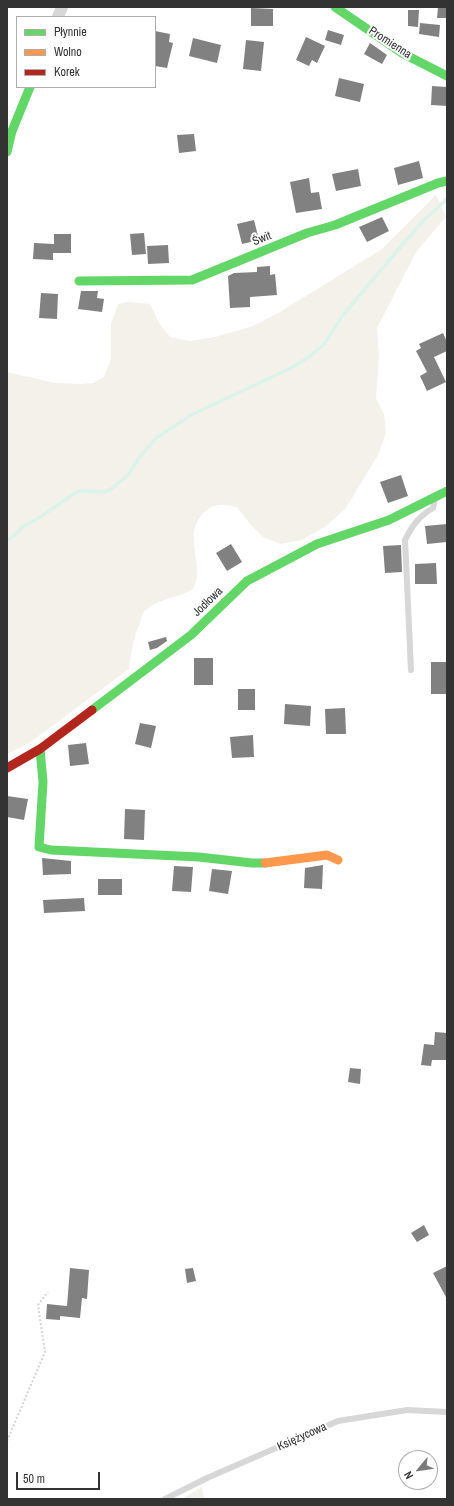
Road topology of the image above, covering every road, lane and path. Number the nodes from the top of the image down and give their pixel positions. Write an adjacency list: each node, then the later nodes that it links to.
1 (335, 7): 2 (street, Promienna)
2 (447, 76)
3 (30, 88): 4 (street)
4 (7, 152)
5 (447, 181): 6 (street, Świt)
6 (79, 281)
7 (447, 491): 8 (street, Jodłowa)
8 (435, 498): 9 (lane); 10 (street, Jodłowa)
9 (411, 670)
10 (40, 749): 11 (street, Jodłowa); 12 (street)
11 (7, 768)
12 (338, 860)
13 (48, 1292): 15 (path)
14 (447, 1412): 16 (lane, Księżycowa)
15 (7, 1441)
16 (165, 1499)

